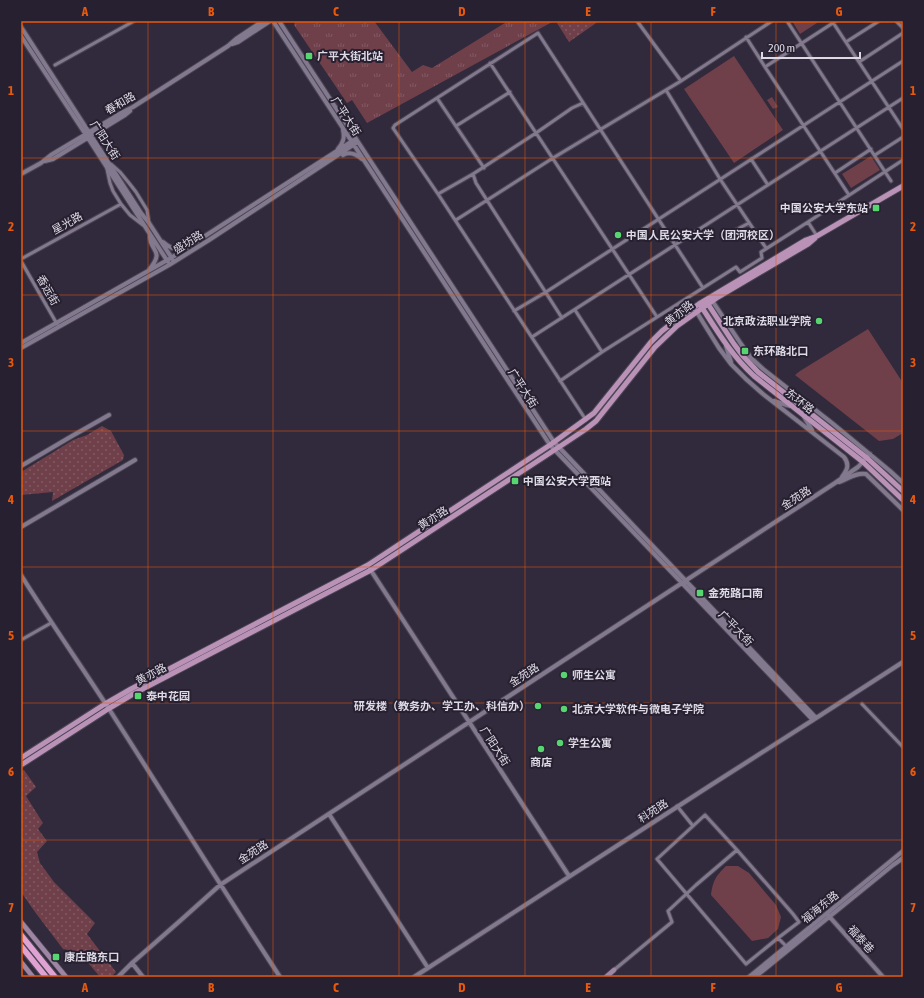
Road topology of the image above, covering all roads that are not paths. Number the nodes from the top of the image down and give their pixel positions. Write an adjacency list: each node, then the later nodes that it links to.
1 (134, 21): 23 (street)
2 (263, 21): 19 (street, 春和路)
3 (270, 21): 19 (street, 春和路)
4 (274, 21): 34 (street, 广平大街)
5 (279, 21): 43 (street, 广平大街)
6 (637, 21): 25 (street)
7 (772, 21): 16 (street)
8 (787, 21): 18 (street)
9 (879, 21): 17 (street)
10 (896, 21): 13 (street)
11 (834, 22): 17 (street); 18 (street)
12 (21, 27): 41 (street, 广阳大街)
13 (903, 28)
14 (903, 34): 21 (street)
15 (21, 36): 41 (street, 广阳大街)
16 (746, 37): 24 (street); 25 (street)
17 (846, 42): 21 (street)
18 (801, 44): 24 (street); 31 (street)
19 (228, 46): 41 (street, 春和路)
20 (903, 61): 26 (street)
21 (858, 62): 26 (street)
22 (490, 63): 28 (street); 29 (street); 32 (street)
23 (56, 64)
24 (765, 68): 36 (street)
25 (681, 80): 27 (street)
26 (871, 81): 31 (street); 33 (street)
27 (666, 90): 38 (street); 60 (street)
28 (510, 92): 35 (street); 40 (street)
29 (437, 98): 35 (street); 64 (street)
30 (903, 98): 33 (street)
31 (840, 102): 36 (street); 37 (street)
32 (583, 103): 38 (street); 40 (street)
33 (888, 107): 37 (street); 39 (street)
34 (339, 121): 43 (street, 广平大街); 46 (street)
35 (456, 126): 54 (street)
36 (803, 126): 45 (street); 49 (street)
37 (857, 128): 44 (street); 45 (street)
38 (601, 129): 48 (street); 69 (street)
39 (903, 129)
40 (536, 134): 48 (street); 54 (street)
41 (88, 135): 51 (street, 广阳大街); 55 (street, 广阳大街); 58 (street, 春和路)
42 (903, 138): 47 (street)
43 (355, 142): 46 (street, 盛坊路); 52 (street, 盛坊路); 53 (street, 广平大街); 115 (street, 广平大街)
44 (871, 149): 47 (street); 57 (street)
45 (820, 151): 57 (street); 62 (street)
46 (334, 153): 79 (street, 盛坊路)
47 (875, 156): 56 (street)
48 (553, 158): 66 (street); 82 (street)
49 (752, 159): 60 (street); 62 (street)
50 (903, 160): 56 (street)
51 (109, 163): 72 (street, 广阳大街); 72 (street)
52 (326, 163): 53 (street); 84 (street, 盛坊路)
53 (367, 164): 115 (street, 广平大街)
54 (484, 168): 59 (street)
55 (107, 169): 67 (street); 74 (street, 广阳大街)
56 (885, 172): 61 (street); 65 (street)
57 (834, 173): 65 (street)
58 (21, 174)
59 (473, 174): 64 (street); 66 (street)
60 (720, 179): 68 (street); 69 (street)
61 (891, 181)
62 (768, 185): 68 (street)
63 (903, 186): 77 (main road, 黄亦路)
64 (438, 194): 70 (street)
65 (850, 195): 71 (street)
66 (487, 200): 70 (street); 89 (street)
67 (122, 204): 74 (street); 83 (street, 星光路)
68 (738, 205): 73 (street); 80 (street)
69 (659, 218): 80 (street); 82 (street)
70 (456, 220): 94 (street)
71 (808, 222): 77 (street); 81 (street)
72 (149, 223): 78 (street, 广阳大街)
73 (749, 223): 75 (street); 81 (street)
74 (145, 226): 76 (street, 广阳大街)
75 (732, 232)
76 (150, 234): 85 (street, 广阳大街); 86 (street)
77 (817, 236): 90 (main road, 黄亦路)
78 (159, 238): 79 (street); 84 (street, 广阳大街)
79 (198, 241): 84 (street, 盛坊路)
80 (676, 244): 87 (street); 88 (street)
81 (766, 248): 88 (street)
82 (611, 249): 87 (street); 89 (street)
83 (21, 260): 97 (street, 香远街)
84 (173, 260): 85 (street, 盛坊路)
85 (168, 263): 86 (street, 盛坊路); 97 (street, 盛坊路)
86 (146, 272): 97 (street, 盛坊路)
87 (629, 274): 93 (street); 95 (street)
88 (704, 288): 95 (street)
89 (546, 292): 94 (street); 96 (street)
90 (709, 301): 91 (main road, 黄亦路); 104 (main road, 东环路); 106 (street)
91 (701, 306): 92 (main road, 黄亦路); 99 (main road, 东环路)
92 (695, 309): 103 (street); 112 (main road, 黄亦路); 116 (main road, 黄亦路)
93 (575, 310): 96 (street); 102 (street)
94 (514, 311): 98 (street)
95 (657, 317): 102 (street)
96 (562, 318): 98 (street)
97 (57, 325): 100 (street, 盛坊路); 101 (street, 盛坊路)
98 (532, 337): 105 (street)
99 (725, 343): 103 (street); 108 (main road, 东环路)
100 (21, 344)
101 (21, 348)
102 (602, 352): 105 (street)
103 (731, 364): 107 (street)
104 (763, 377): 106 (street); 113 (main road, 东环路)
105 (560, 381): 112 (street)
106 (778, 381): 109 (street)
107 (772, 400): 108 (street); 114 (street)
108 (791, 406): 111 (main road, 东环路)
109 (820, 414): 113 (street); 118 (street)
110 (109, 415): 120 (street)
111 (802, 415): 114 (street); 118 (main road, 东环路)
112 (586, 420): 115 (main road, 黄亦路)
113 (835, 433): 118 (main road, 东环路)
114 (814, 434): 122 (street)
115 (552, 444): 116 (street, 广平大街); 117 (street, 广平大街); 130 (main road, 黄亦路)
116 (559, 448): 117 (main road, 黄亦路); 132 (street, 广平大街)
117 (554, 451): 130 (main road, 黄亦路); 132 (street, 广平大街)
118 (867, 458): 122 (street, 金苑路); 123 (main road, 东环路); 125 (street); 126 (main road, 东环路)
119 (135, 460): 129 (street)
120 (21, 466)
121 (866, 474): 123 (street); 124 (street); 128 (street)
122 (842, 478): 124 (street, 金苑路)
123 (881, 479): 127 (main road, 东环路)
124 (835, 483): 132 (street, 金苑路)
125 (903, 483)
126 (903, 491)
127 (903, 500)
128 (903, 510)
129 (21, 527)
130 (370, 567): 137 (main road, 黄亦路); 139 (street, 广阳大街)
131 (21, 575): 133 (street)
132 (683, 582): 138 (street, 广平大街); 139 (street, 金苑路)
133 (51, 623): 134 (street); 137 (street)
134 (21, 640)
135 (903, 662): 138 (street, 科苑路)
136 (862, 704): 140 (street)
137 (107, 706): 141 (main road, 黄亦路); 142 (main road, 黄亦路); 150 (street)
138 (814, 719): 143 (street, 科苑路)
139 (469, 722): 144 (street, 金苑路); 149 (street, 广阳大街)
140 (903, 747)
141 (21, 758)
142 (21, 764)
143 (677, 806): 145 (street); 149 (street, 科苑路)
144 (329, 814): 150 (street, 金苑路); 160 (street)
145 (693, 826): 146 (street); 151 (street)
146 (737, 850): 151 (street); 155 (street)
147 (903, 851): 152 (street, 福海东路)
148 (903, 858): 152 (street, 福海东路)
149 (569, 876): 160 (street, 科苑路)
150 (220, 885): 159 (street, 金苑路); 168 (street)
151 (686, 894): 155 (street); 161 (street)
152 (828, 915): 157 (street, 福海东路); 173 (street, 福海东路); 174 (street, 福泰巷)
153 (21, 922): 165 (main road)
154 (21, 935): 164 (highway)
155 (778, 938): 157 (street)
156 (21, 946): 163 (highway)
157 (786, 946): 172 (street, 福海东路)
158 (21, 962): 162 (main road)
159 (132, 963): 166 (street, 金苑路); 167 (street)
160 (428, 968): 169 (street, 科苑路)
161 (614, 970): 170 (main road); 171 (main road)
162 (33, 977)
163 (46, 977)
164 (55, 977)
165 (66, 977)
166 (118, 977)
167 (143, 977)
168 (280, 977)
169 (414, 977)
170 (606, 977)
171 (613, 977)
172 (749, 977)
173 (755, 977)
174 (883, 977)

